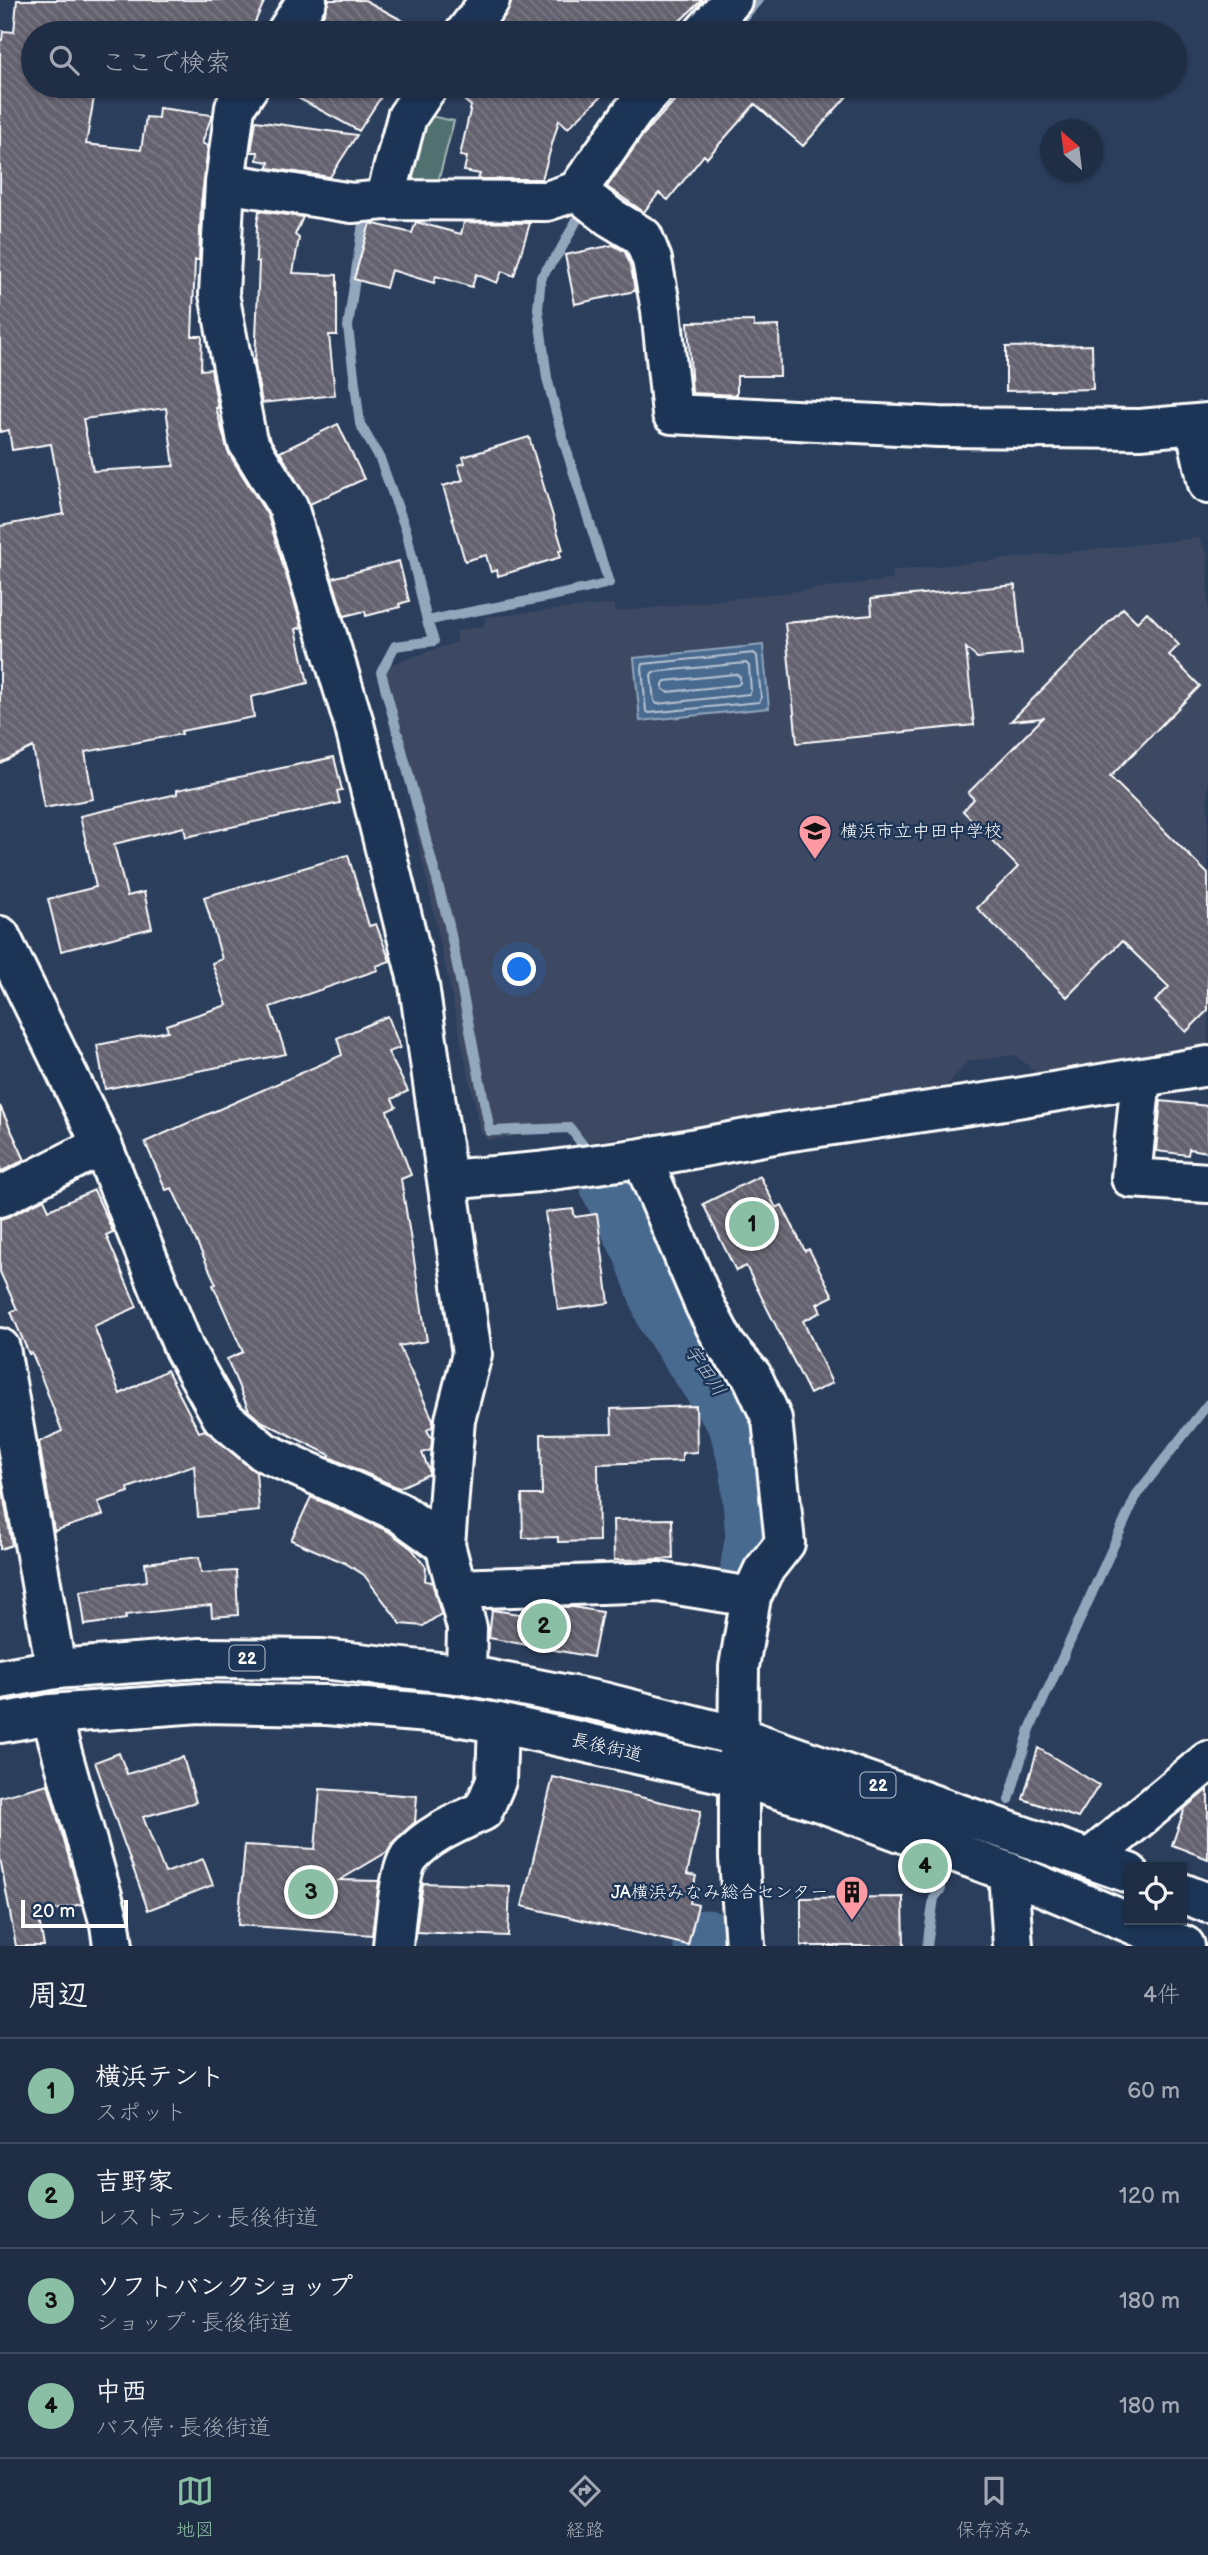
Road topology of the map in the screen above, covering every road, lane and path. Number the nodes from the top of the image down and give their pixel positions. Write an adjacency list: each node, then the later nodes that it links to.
1 (307, 0): 4 (street)
2 (490, 0): 5 (street)
3 (732, 0): 6 (street)
4 (294, 21)
5 (474, 21)
6 (714, 21)
7 (241, 98): 10 (street)
8 (420, 98): 12 (street)
9 (645, 98): 11 (street)
10 (225, 183): 12 (street); 20 (street)
11 (577, 191): 12 (street); 13 (street)
12 (385, 200)
13 (1201, 423): 14 (street)
14 (1208, 484)
15 (0, 937): 18 (street)
16 (1208, 1066): 17 (street)
17 (1142, 1077): 19 (street); 21 (street)
18 (102, 1145): 22 (street); 24 (street)
19 (642, 1158): 20 (street); 26 (street)
20 (447, 1180): 24 (street)
21 (1208, 1183)
22 (0, 1197)
23 (0, 1348): 27 (street)
24 (444, 1545): 25 (street)
25 (456, 1589): 26 (street); 28 (street)
26 (751, 1597): 33 (street)
27 (55, 1669): 28 (street, 22); 29 (street, 22)
28 (466, 1675): 33 (street, 22)
29 (0, 1679)
30 (51, 1714): 31 (street, 長後街道 / 22); 32 (street, 長後街道 / 22); 41 (street)
31 (0, 1723)
32 (498, 1723): 35 (street, 長後街道 / 22); 42 (street)
33 (737, 1736): 35 (street); 36 (street, 22)
34 (1208, 1761): 36 (street)
35 (739, 1777): 38 (street, 長後街道 / 22); 43 (street)
36 (1091, 1858): 37 (street, 22)
37 (1124, 1871)
38 (1008, 1872): 44 (street); 45 (street, 長後街道 / 22)
39 (1187, 1895): 40 (street)
40 (1208, 1903)
41 (113, 1946)
42 (393, 1946)
43 (745, 1946)
44 (1013, 1946)
45 (1185, 1946)

